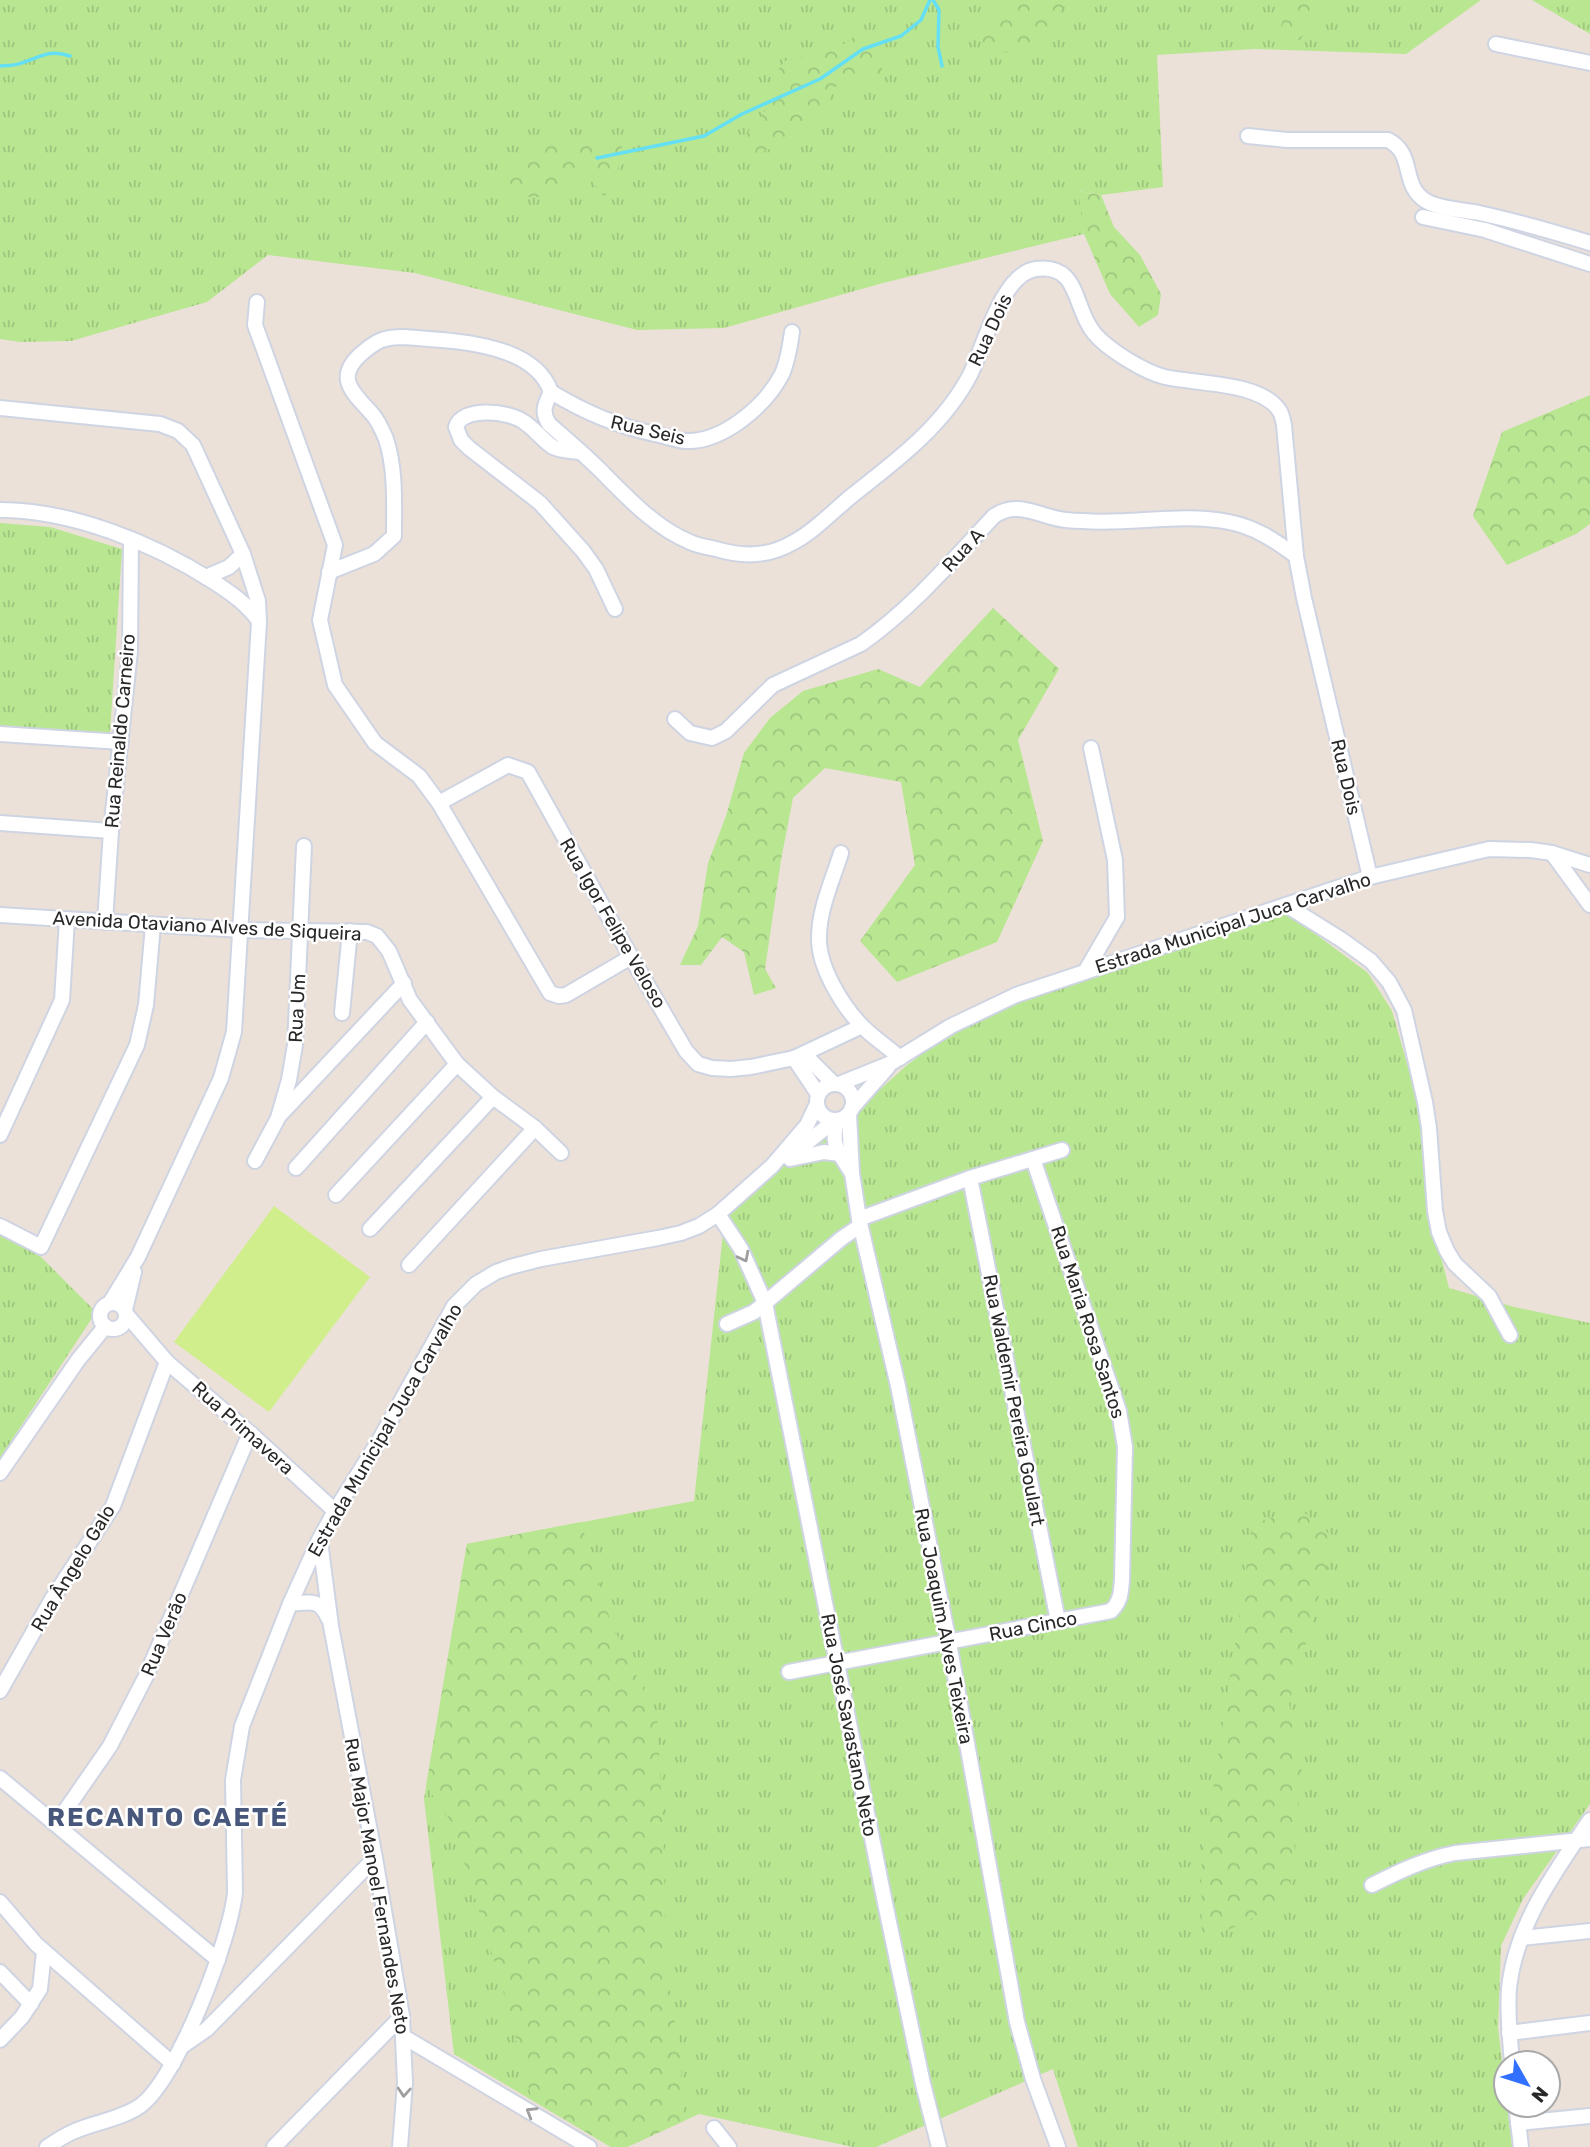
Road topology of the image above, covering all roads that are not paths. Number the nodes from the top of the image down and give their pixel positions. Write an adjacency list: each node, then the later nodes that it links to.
1 (1496, 44): 2 (street)
2 (1590, 63)
3 (1248, 136): 5 (street)
4 (1423, 217): 6 (street)
5 (1590, 243)
6 (1590, 264)
7 (257, 302): 16 (street)
8 (792, 332): 9 (street, Rua Seis)
9 (548, 399): 11 (street, Rua Dois); 16 (street)
10 (0, 408): 14 (street)
11 (580, 452): 15 (street, Rua Dois); 18 (street)
12 (0, 510): 13 (street)
13 (131, 539): 17 (street); 22 (street, Rua Reinaldo Carneiro)
14 (243, 554): 17 (street); 19 (street)
15 (1296, 556): 20 (street, Rua A); 31 (street, Rua Dois)
16 (329, 572): 24 (street)
17 (206, 577): 19 (street)
18 (615, 609)
19 (259, 622): 38 (street)
20 (675, 719)
21 (0, 734): 22 (street)
22 (121, 742): 26 (street, Rua Reinaldo Carneiro)
23 (1091, 748): 42 (street)
24 (439, 803): 41 (street, Rua Igor Felipe Veloso); 41 (street)
25 (0, 822): 26 (street)
26 (111, 831): 36 (street, Rua Reinaldo Carneiro)
27 (304, 846): 39 (street, Rua Um)
28 (841, 853): 46 (street)
29 (1552, 853): 30 (street, Estrada Municipal Juca Carvalho); 31 (street, Estrada Municipal Juca Carvalho); 33 (street)
30 (1590, 865)
31 (1370, 877): 32 (street, Estrada Municipal Juca Carvalho)
32 (1286, 905): 42 (street, Estrada Municipal Juca Carvalho); 78 (street)
33 (1590, 905)
34 (0, 915): 35 (street, Avenida Otaviano Alves de Siqueira)
35 (67, 920): 36 (street, Avenida Otaviano Alves de Siqueira); 56 (street)
36 (105, 922): 37 (street, Avenida Otaviano Alves de Siqueira)
37 (153, 925): 38 (street, Avenida Otaviano Alves de Siqueira); 69 (street)
38 (242, 930): 39 (street, Avenida Otaviano Alves de Siqueira); 71 (street)
39 (300, 931): 40 (street, Avenida Otaviano Alves de Siqueira); 54 (street, Rua Um)
40 (350, 931): 43 (street, Avenida Otaviano Alves de Siqueira); 44 (street)
41 (631, 957): 47 (street, Rua Igor Felipe Veloso)
42 (1085, 972): 48 (street, Estrada Municipal Juca Carvalho)
43 (404, 983): 45 (street, Avenida Otaviano Alves de Siqueira); 54 (street)
44 (342, 1013)
45 (427, 1022): 49 (street, Avenida Otaviano Alves de Siqueira); 63 (street)
46 (862, 1026): 47 (street, Rua Igor Felipe Veloso); 48 (street)
47 (799, 1056): 50 (street); 52 (street)
48 (896, 1060): 50 (street); 53 (street)
49 (457, 1064): 51 (street, Avenida Otaviano Alves de Siqueira); 66 (street)
50 (836, 1084): 52 (street); 53 (street)
51 (493, 1097): 55 (street, Avenida Otaviano Alves de Siqueira); 70 (street)
52 (817, 1100): 53 (street); 62 (street)
53 (843, 1116): 59 (street); 62 (street); 64 (street, Rua Joaquim Alves Teixeira)
54 (278, 1118): 61 (street, Rua Um)
55 (536, 1128): 58 (street, Avenida Otaviano Alves de Siqueira); 72 (street)
56 (0, 1135)
57 (1062, 1150): 60 (street)
58 (561, 1153)
59 (840, 1154): 62 (street); 64 (street)
60 (1033, 1159): 65 (street); 88 (street, Rua Maria Rosa Santos)
61 (255, 1161)
62 (779, 1163): 67 (street, Estrada Municipal Juca Carvalho)
63 (296, 1168)
64 (852, 1173): 68 (street, Rua Joaquim Alves Teixeira)
65 (970, 1178): 68 (street); 89 (street, Rua Waldemir Pereira Goulart)
66 (335, 1195)
67 (718, 1214): 74 (street, Rua José Savastano Neto, one-way to 74); 83 (street, Estrada Municipal Juca Carvalho)
68 (860, 1222): 74 (street); 91 (street, Rua Joaquim Alves Teixeira)
69 (0, 1226)
70 (370, 1229)
71 (138, 1257): 73 (street); 75 (street)
72 (409, 1265)
73 (110, 1303): 75 (street); 77 (street)
74 (765, 1303): 76 (street); 92 (street, Rua José Savastano Neto)
75 (125, 1312): 77 (street); 79 (street, Rua Primavera)
76 (727, 1324)
77 (110, 1326): 79 (street, Rua Primavera); 82 (street)
78 (1510, 1335)
79 (152, 1346): 80 (street, Rua Primavera)
80 (167, 1362): 81 (street, Rua Primavera); 94 (street, Rua Ângelo Galo)
81 (250, 1433): 83 (street, Rua Primavera); 97 (street, Rua Verão)
82 (0, 1473)
83 (335, 1511): 84 (street, Estrada Municipal Juca Carvalho)
84 (320, 1540): 85 (street, Estrada Municipal Juca Carvalho); 86 (street, Rua Major Manoel Fernandes Neto)
85 (298, 1586): 86 (street); 87 (street, Estrada Municipal Juca Carvalho)
86 (327, 1593): 90 (street, Rua Major Manoel Fernandes Neto)
87 (290, 1604): 90 (street); 105 (street, Estrada Municipal Juca Carvalho)
88 (1111, 1611): 89 (street, Rua Cinco)
89 (1058, 1621): 91 (street, Rua Cinco)
90 (331, 1626): 99 (street, Rua Major Manoel Fernandes Neto)
91 (949, 1643): 92 (street, Rua Cinco); 126 (street, Rua Joaquim Alves Teixeira)
92 (837, 1664): 93 (street, Rua Cinco); 120 (street, Rua José Savastano Neto)
93 (789, 1672)
94 (0, 1692)
95 (0, 1779): 97 (street)
96 (1590, 1820): 98 (street)
97 (57, 1824): 105 (street)
98 (1583, 1839): 100 (street); 103 (street)
99 (375, 1858): 108 (street, Rua Major Manoel Fernandes Neto); 113 (street)
100 (1372, 1885)
101 (0, 1902): 104 (street)
102 (1590, 1931): 103 (street)
103 (1521, 1938): 110 (street)
104 (44, 1952): 107 (street); 115 (street)
105 (218, 1960): 113 (street, Estrada Municipal Juca Carvalho)
106 (0, 1972): 107 (street)
107 (31, 2004): 112 (street)
108 (402, 2016): 111 (street, Rua Major Manoel Fernandes Neto); 122 (street)
109 (1590, 2023): 110 (street)
110 (1509, 2033): 114 (street)
111 (404, 2037): 123 (street, Rua Major Manoel Fernandes Neto, one-way to 123); 124 (street, one-way to 111)
112 (0, 2040)
113 (181, 2047): 115 (street, Estrada Municipal Juca Carvalho)
114 (1511, 2049)
115 (173, 2064): 121 (street, Estrada Municipal Juca Carvalho)
116 (1590, 2116): 118 (street)
117 (1518, 2119): 118 (street)
118 (1518, 2123): 127 (street)
119 (714, 2128): 125 (street)
120 (938, 2146)
121 (48, 2147)
122 (274, 2147)
123 (400, 2147)
124 (589, 2147)
125 (729, 2147)
126 (1058, 2147)
127 (1521, 2147)

